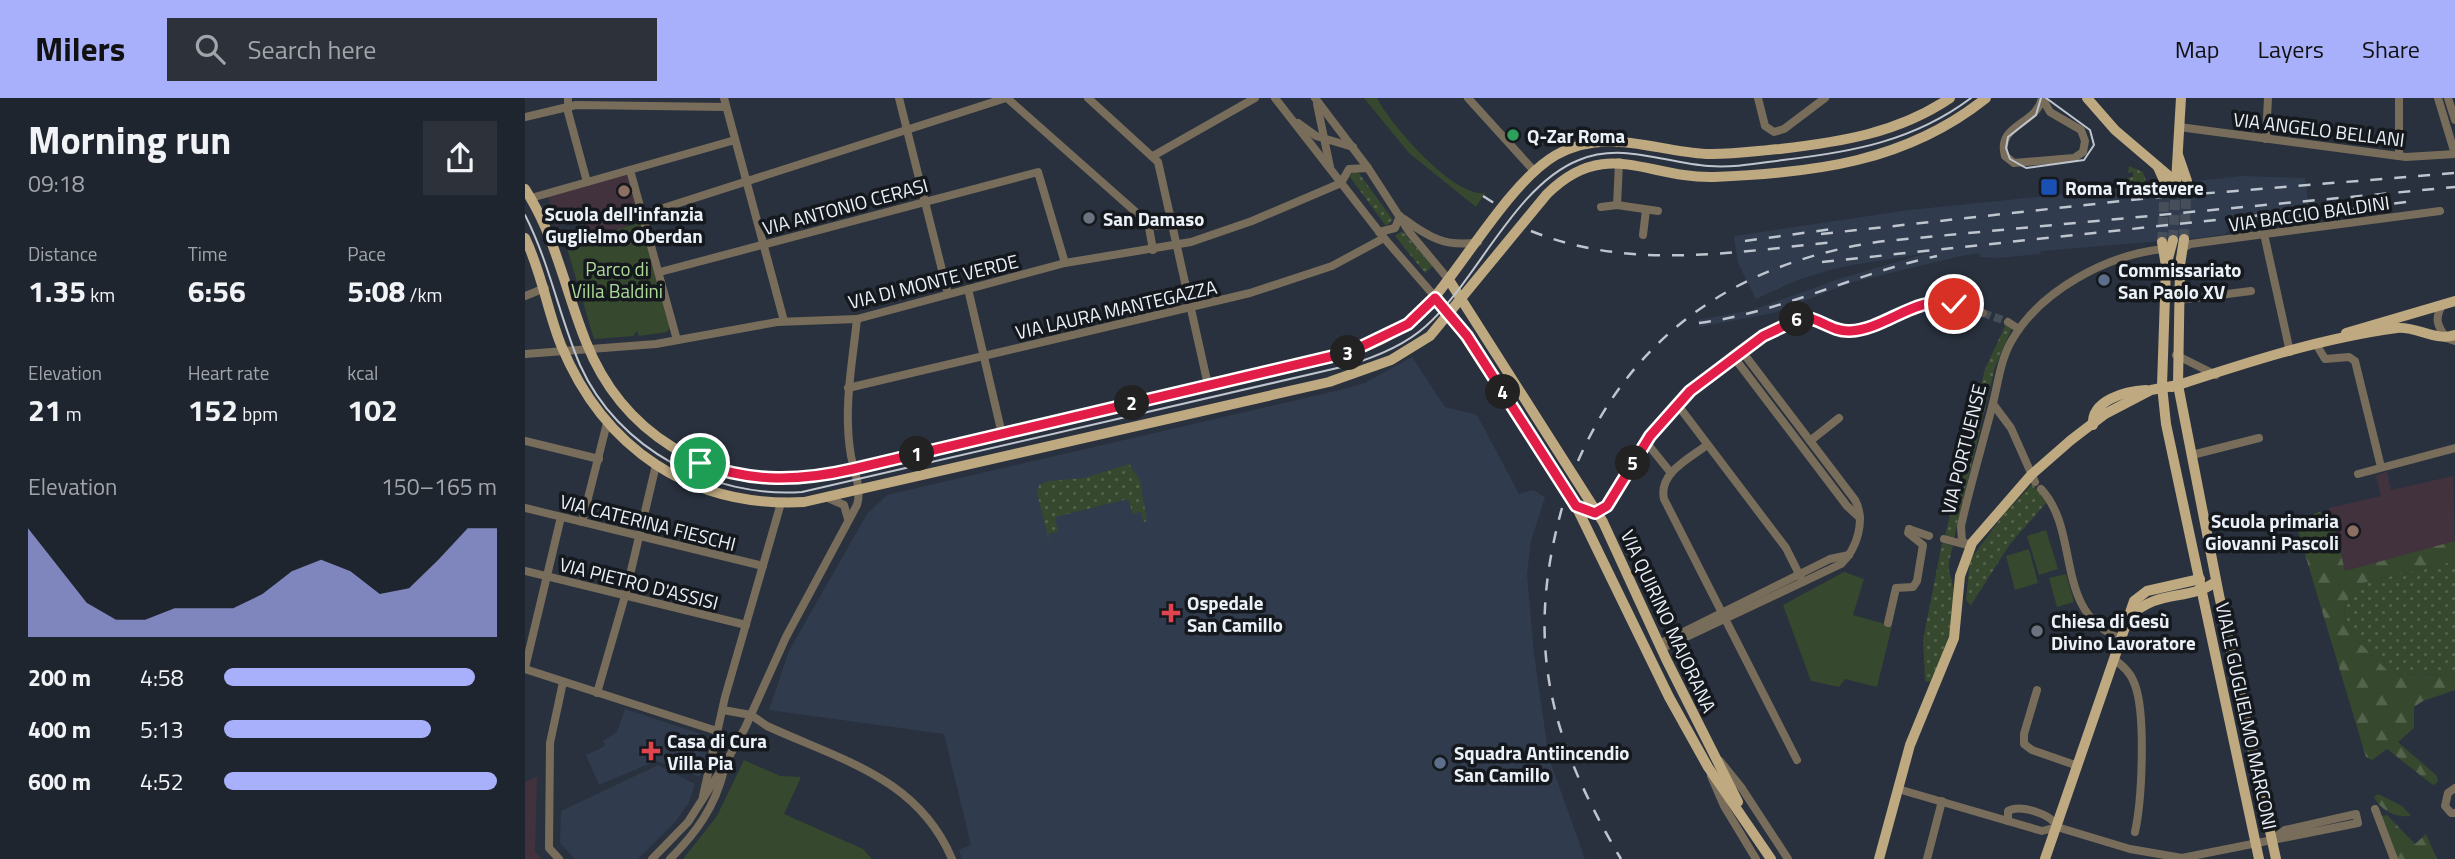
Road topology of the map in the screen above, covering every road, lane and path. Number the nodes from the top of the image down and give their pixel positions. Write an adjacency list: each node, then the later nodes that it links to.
1 (899, 98): 29 (street)
2 (1006, 98): 29 (street); 61 (street)
3 (1088, 98): 38 (street)
4 (1255, 98): 38 (street)
5 (1275, 98): 25 (street)
6 (1315, 98): 24 (street); 33 (street)
7 (1468, 98): 45 (street)
8 (1825, 98): 18 (street)
9 (1950, 98): 34 (main road)
10 (1986, 98): 46 (main road)
11 (2042, 98): 21 (street); 22 (street)
12 (2087, 98): 41 (main road)
13 (2181, 98): 27 (main road)
14 (2268, 98): 31 (street)
15 (2399, 98): 39 (street)
16 (2438, 98): 36 (street)
17 (2448, 98): 26 (street)
18 (1760, 99)
19 (568, 102): 20 (street); 23 (street); 49 (street)
20 (725, 103): 32 (street)
21 (2050, 112): 22 (street); 22 (street)
22 (2035, 113)
23 (525, 117)
24 (1321, 118): 28 (street); 30 (street)
25 (1292, 119): 28 (street); 42 (street)
26 (2455, 120)
27 (2179, 127): 31 (street, VIA ANGELO BELLANI); 37 (main road)
28 (1305, 128): 30 (street)
29 (906, 130): 48 (street); 52 (street)
30 (1325, 139): 33 (street); 42 (street)
31 (2266, 139): 39 (street, VIA ANGELO BELLANI)
32 (735, 140): 44 (street); 48 (street)
33 (1353, 147): 43 (street)
34 (1752, 152): 35 (main road); 46 (main road)
35 (1718, 154): 45 (main road); 47 (main road)
36 (2455, 154): 39 (street, VIA ANGELO BELLANI)
37 (2177, 155): 41 (main road); 41 (main road)
38 (1153, 156): 62 (street)
39 (2399, 156)
40 (1619, 162): 47 (main road); 53 (street); 81 (main road)
41 (2155, 163)
42 (1330, 168): 50 (street)
43 (1368, 168): 50 (street); 59 (street)
44 (630, 170): 49 (street); 58 (street)
45 (1535, 172): 66 (main road)
46 (1752, 174): 47 (main road)
47 (1719, 176)
48 (747, 181): 58 (street); 67 (street)
49 (587, 182): 51 (street)
50 (1341, 183): 64 (street); 70 (street)
51 (528, 194): 95 (main road)
52 (925, 201): 67 (street, VIA ANTONIO CERASI); 72 (street, VIA ANTONIO CERASI); 78 (street)
53 (1616, 205): 54 (street); 55 (street)
54 (1601, 207)
55 (1646, 209): 56 (street); 65 (street)
56 (1658, 211)
57 (2440, 211): 63 (street, VIA BACCIO BALDINI)
58 (643, 215): 60 (street); 73 (street)
59 (1400, 216): 64 (street, VIA LAURA MANTEGAZZA); 66 (street); 74 (street)
60 (626, 220)
61 (1147, 222): 62 (street); 71 (street)
62 (1171, 225): 70 (street)
63 (2264, 234): 68 (street, VIA BACCIO BALDINI); 98 (street)
64 (1382, 235): 80 (street); 84 (street, VIA LAURA MANTEGAZZA)
65 (1643, 235)
66 (1478, 242): 74 (main road)
67 (763, 244): 73 (street, VIA ANTONIO CERASI); 88 (street)
68 (2173, 244): 82 (main road); 90 (street, VIA PORTUENSE); 107 (main road)
69 (526, 245): 75 (main road)
70 (1176, 246): 71 (street, VIA DI MONTE VERDE); 84 (street)
71 (1153, 250): 72 (street, VIA DI MONTE VERDE)
72 (1065, 263): 76 (street, VIA DI MONTE VERDE)
73 (660, 272): 93 (street)
74 (1449, 280): 80 (main road); 81 (main road, VIA QUIRINO MAJORANA)
75 (545, 288): 79 (street); 97 (main road)
76 (968, 289): 78 (street, VIA DI MONTE VERDE); 102 (street)
77 (2251, 291): 82 (street)
78 (948, 294): 87 (street, VIA DI MONTE VERDE)
79 (525, 296)
80 (1435, 298): 86 (street); 104 (main road)
81 (1463, 299): 86 (main road); 134 (main road, VIA QUIRINO MAJORANA)
82 (2179, 300): 100 (main road)
83 (2451, 303): 91 (main road); 92 (street)
84 (1190, 309): 102 (street, VIA LAURA MANTEGAZZA); 104 (street)
85 (1983, 313): 96 (street)
86 (1450, 314): 129 (main road); 132 (main road, VIA QUIRINO MAJORANA)
87 (857, 319): 88 (street, VIA DI MONTE VERDE); 106 (street)
88 (784, 321): 93 (street, VIA DI MONTE VERDE)
89 (2008, 322): 90 (street)
90 (2019, 329): 109 (street, VIA PORTUENSE)
91 (2336, 338): 92 (main road); 94 (main road)
92 (2452, 338)
93 (677, 340): 95 (street, VIA DI MONTE VERDE)
94 (2316, 344): 98 (main road); 124 (street)
95 (589, 349): 97 (street, VIA DI MONTE VERDE); 125 (main road)
96 (1741, 350): 101 (street); 117 (street)
97 (564, 351): 99 (street, VIA DI MONTE VERDE); 111 (main road)
98 (2290, 352): 103 (main road)
99 (525, 354)
100 (2176, 355): 103 (street); 105 (main road)
101 (1733, 356): 108 (street); 120 (street)
102 (985, 357): 106 (street, VIA LAURA MANTEGAZZA); 113 (street)
103 (2215, 375): 105 (main road)
104 (1208, 385): 113 (main road)
105 (2178, 385): 107 (main road); 121 (main road, VIALE GUGLIELMO MARCONI)
106 (848, 388): 125 (street)
107 (2162, 388): 112 (main road); 112 (main road); 150 (main road, VIALE GUGLIELMO MARCONI)
108 (1677, 404): 116 (street); 118 (street)
109 (1993, 404): 128 (street); 142 (street, VIA PORTUENSE)
110 (1839, 418): 117 (street)
111 (607, 423): 122 (street); 123 (main road)
112 (2092, 425): 128 (main road)
113 (1002, 434): 125 (main road)
114 (2259, 438): 121 (street)
115 (525, 441): 122 (street)
116 (1646, 442): 126 (street); 134 (street)
117 (1812, 444): 120 (street); 136 (street)
118 (1707, 445): 126 (street); 148 (street)
119 (2455, 448): 124 (street)
120 (1806, 453): 136 (street)
121 (2192, 455): 149 (main road, VIALE GUGLIELMO MARCONI)
122 (599, 459): 137 (street)
123 (656, 465): 131 (main road); 139 (street)
124 (2381, 467): 127 (street)
125 (853, 469): 129 (street)
126 (1671, 473): 152 (street)
127 (2358, 474)
128 (2036, 482): 142 (main road); 155 (street)
129 (859, 491): 130 (main road); 138 (street)
130 (828, 498): 131 (main road); 138 (street)
131 (781, 503): 145 (street)
132 (1576, 506): 134 (main road); 143 (main road, VIA QUIRINO MAJORANA)
133 (525, 508): 135 (street, VIA CATERINA FIESCHI)
134 (1597, 513): 144 (main road, VIA QUIRINO MAJORANA)
135 (562, 517): 137 (street, VIA CATERINA FIESCHI); 147 (street)
136 (1860, 518): 148 (street)
137 (582, 522): 139 (street, VIA CATERINA FIESCHI)
138 (847, 525): 164 (street)
139 (638, 536): 145 (street, VIA CATERINA FIESCHI); 151 (street)
140 (1929, 536): 153 (street)
141 (1944, 539): 142 (street)
142 (1970, 546): 172 (main road, VIA PORTUENSE)
143 (1604, 558): 144 (main road); 157 (main road, VIA QUIRINO MAJORANA)
144 (1623, 563): 156 (main road, VIA QUIRINO MAJORANA)
145 (763, 566): 154 (street)
146 (525, 571): 147 (street, VIA PIETRO D'ASSISI)
147 (548, 576): 151 (street, VIA PIETRO D'ASSISI); 159 (street)
148 (1801, 578): 152 (street)
149 (2216, 582): 150 (main road); 182 (main road, VIALE GUGLIELMO MARCONI)
150 (2201, 584): 155 (main road); 183 (main road, VIALE GUGLIELMO MARCONI)
151 (625, 596): 154 (street, VIA PIETRO D'ASSISI); 162 (street)
152 (1723, 616): 156 (street); 166 (street)
153 (1888, 623)
154 (745, 625): 163 (street)
155 (2122, 639): 158 (main road)
156 (1660, 647): 157 (main road); 167 (main road, VIA QUIRINO MAJORANA)
157 (1648, 654): 170 (main road, VIA QUIRINO MAJORANA)
158 (2115, 660): 169 (main road); 181 (street)
159 (525, 668): 160 (street)
160 (563, 682): 162 (street); 185 (street)
161 (2037, 690): 169 (street)
162 (597, 693): 165 (street)
163 (723, 710): 164 (street); 165 (street)
164 (751, 715): 168 (street); 188 (street)
165 (717, 731): 174 (street)
166 (1797, 760)
167 (1719, 761): 177 (main road, VIA QUIRINO MAJORANA); 191 (street)
168 (725, 764): 174 (street); 187 (street)
169 (2078, 766): 180 (main road)
170 (1708, 767): 177 (main road, VIA QUIRINO MAJORANA); 189 (street, VIA QUIRINO MAJORANA)
171 (2455, 788): 176 (street)
172 (1898, 789): 173 (street); 179 (main road, VIA PORTUENSE)
173 (1942, 801): 178 (street); 194 (street)
174 (701, 803): 186 (street)
175 (2375, 809): 199 (street)
176 (2455, 813)
177 (1747, 821): 190 (main road, VIA QUIRINO MAJORANA)
178 (2008, 821): 180 (street); 180 (street)
179 (1889, 824): 192 (main road, VIA PORTUENSE); 193 (main road, VIA PORTUENSE)
180 (2057, 828): 184 (street); 195 (main road)
181 (2135, 832)
182 (2272, 840): 182 (street); 183 (street); 198 (main road, VIALE GUGLIELMO MARCONI)
183 (2256, 844): 184 (street); 197 (main road, VIALE GUGLIELMO MARCONI)
184 (2127, 849): 196 (street)
185 (559, 859)
186 (652, 859)
187 (670, 859)
188 (952, 859)
189 (1756, 859)
190 (1771, 859)
191 (1787, 859)
192 (1879, 859)
193 (1887, 859)
194 (1927, 859)
195 (2045, 859)
196 (2127, 859)
197 (2259, 859)
198 (2276, 859)
199 (2394, 859)

